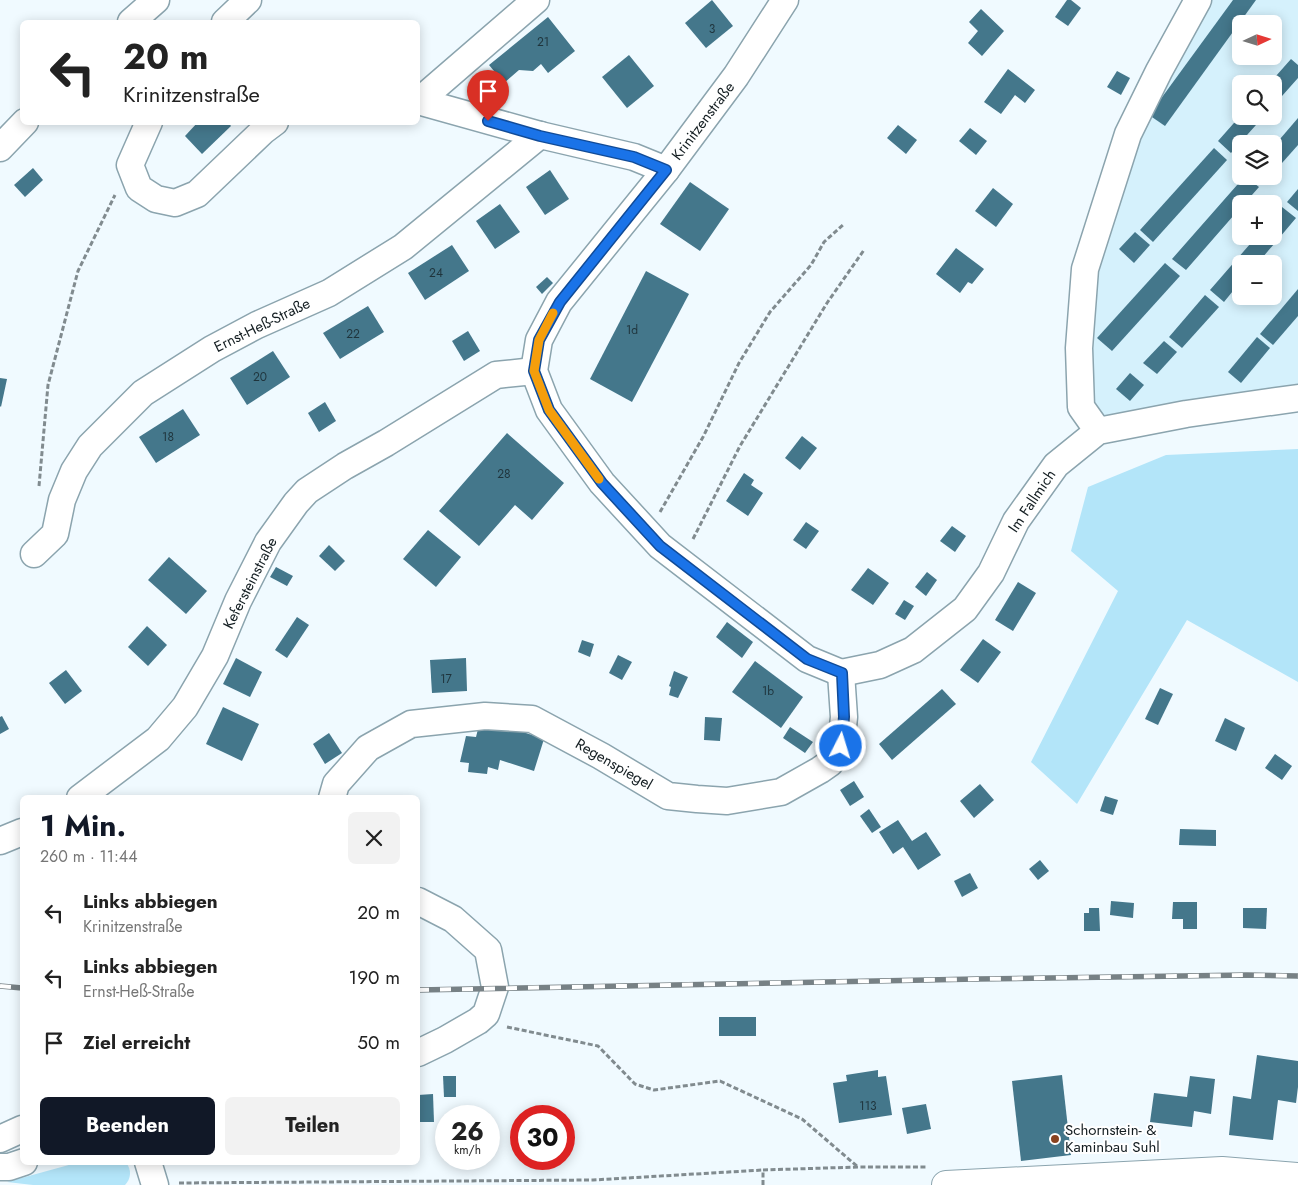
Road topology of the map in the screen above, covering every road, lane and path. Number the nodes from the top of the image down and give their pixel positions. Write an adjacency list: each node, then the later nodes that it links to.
1 (156, 0): 6 (street)
2 (248, 0): 7 (street)
3 (536, 0): 8 (street)
4 (785, 0): 16 (street, Krinitzenstraße)
5 (1198, 0): 21 (street)
6 (133, 20)
7 (227, 20)
8 (420, 99)
9 (420, 102): 13 (street)
10 (22, 125): 14 (street)
11 (147, 125): 15 (street)
12 (271, 125): 15 (street)
13 (540, 136): 16 (street); 24 (street, Ernst-Heß-Straße)
14 (0, 148)
15 (130, 166): 22 (path)
16 (666, 170): 19 (street, Krinitzenstraße)
17 (844, 224): 23 (path)
18 (864, 250): 25 (path)
19 (534, 371): 23 (street); 27 (street, Kefersteinstraße)
20 (1298, 398): 21 (street, Im Fallmich)
21 (1098, 431): 26 (street, Im Fallmich)
22 (39, 494)
23 (647, 533): 25 (street)
24 (34, 554)
25 (681, 562): 26 (street)
26 (842, 673): 28 (street, Regenspiegel)
27 (84, 795)
28 (333, 795)
29 (20, 833): 30 (street)
30 (0, 841)
31 (420, 901): 32 (street)
32 (482, 1017): 33 (street); 38 (path)
33 (420, 1052)
34 (20, 1130): 35 (street)
35 (0, 1139)
36 (20, 1163): 37 (street)
37 (0, 1167)
38 (763, 1170): 39 (path); 41 (path)
39 (152, 1173)
40 (1298, 1177): 42 (main road)
41 (763, 1185)
42 (946, 1185)

